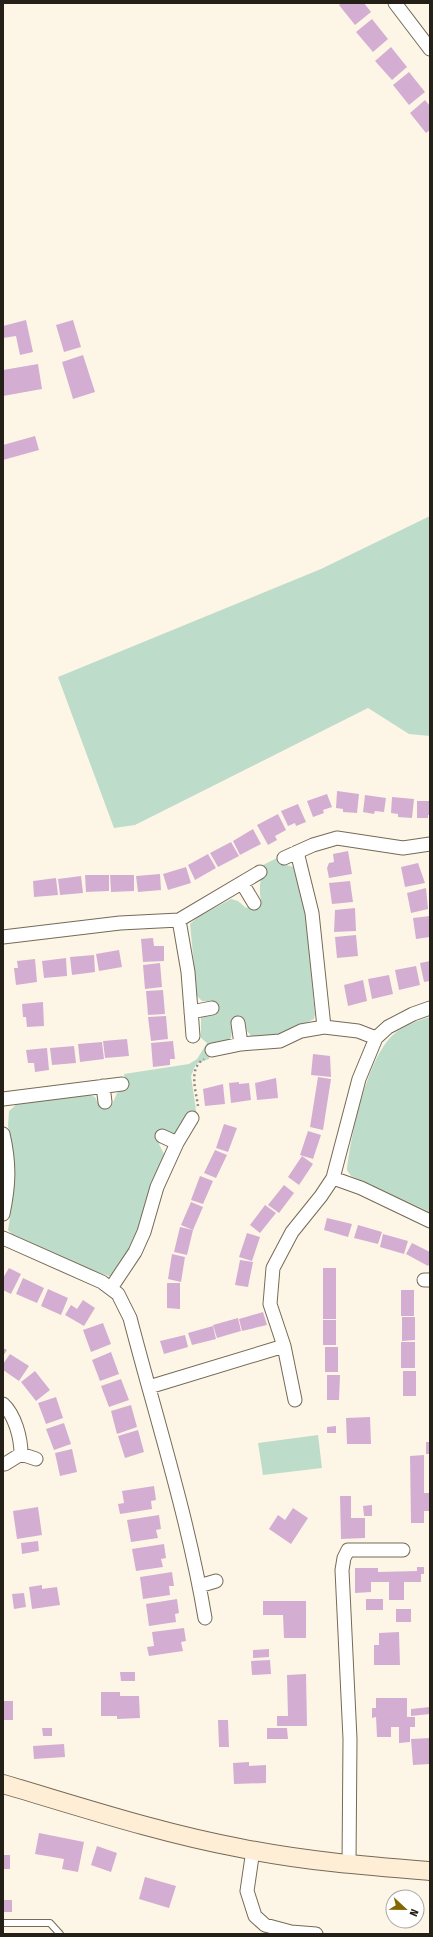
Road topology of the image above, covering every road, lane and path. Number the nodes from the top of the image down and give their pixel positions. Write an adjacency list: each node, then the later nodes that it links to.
1 (396, 3): 2 (street)
2 (430, 49)
3 (430, 844): 4 (street)
4 (297, 852): 5 (street); 15 (street)
5 (284, 858)
6 (260, 872): 7 (street)
7 (242, 883): 8 (street); 9 (street)
8 (254, 902)
9 (180, 920): 10 (street); 13 (street)
10 (3, 937)
11 (212, 1008): 13 (street)
12 (430, 1008): 17 (street)
13 (191, 1012): 16 (street)
14 (238, 1023): 18 (street)
15 (324, 1027): 17 (street); 18 (street)
16 (193, 1036)
17 (376, 1038): 28 (street)
18 (241, 1044): 19 (street)
19 (212, 1050): 24 (path)
20 (122, 1084): 21 (street)
21 (103, 1086): 22 (street); 23 (street)
22 (3, 1099)
23 (104, 1102)
24 (192, 1118): 27 (street)
25 (3, 1134): 29 (street)
26 (162, 1136): 27 (street)
27 (177, 1143): 32 (street)
28 (333, 1178): 30 (street); 33 (street)
29 (3, 1214)
30 (430, 1221)
31 (3, 1238): 32 (street)
32 (111, 1288): 34 (street)
33 (284, 1346): 34 (street); 35 (street)
34 (149, 1387): 42 (street)
35 (295, 1400)
36 (3, 1404): 37 (street)
37 (21, 1454): 38 (street); 39 (street)
38 (36, 1459)
39 (5, 1464)
40 (403, 1550): 46 (street)
41 (216, 1581): 42 (street)
42 (199, 1586): 43 (street)
43 (205, 1618)
44 (3, 1784): 45 (main road)
45 (253, 1850): 46 (main road); 50 (street)
46 (349, 1864): 47 (main road)
47 (430, 1871)
48 (3, 1923): 49 (lane)
49 (60, 1934)
50 (316, 1934)

